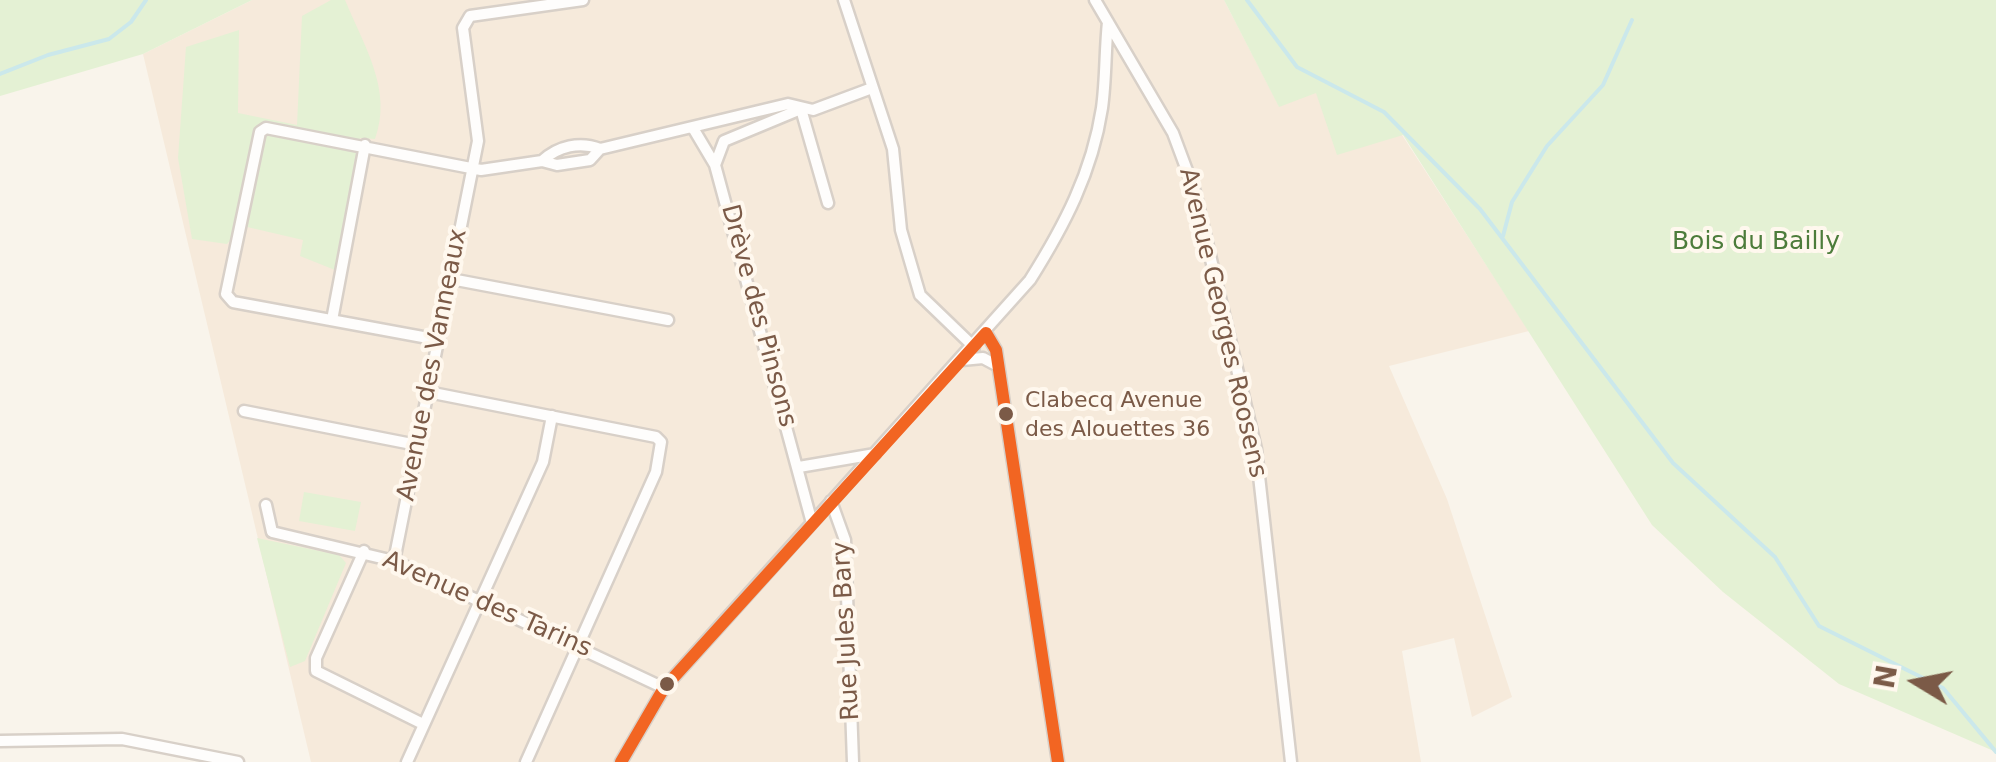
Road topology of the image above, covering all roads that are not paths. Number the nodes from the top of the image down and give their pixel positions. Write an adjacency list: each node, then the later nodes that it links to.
1 (584, 0): 12 (street, Avenue des Vanneaux)
2 (844, 0): 5 (street)
3 (1096, 0): 4 (street, Avenue Georges Roosens)
4 (1108, 22): 17 (street); 44 (street, Avenue Georges Roosens)
5 (872, 88): 6 (street); 19 (street)
6 (800, 109): 7 (street); 9 (street); 13 (street)
7 (719, 121): 8 (street); 9 (street)
8 (693, 128): 11 (street, Drève des Pinsons); 12 (street)
9 (724, 140): 11 (street)
10 (365, 144): 12 (street); 15 (street); 15 (street)
11 (715, 165): 27 (street, Drève des Pinsons)
12 (472, 168): 14 (street, Avenue des Vanneaux)
13 (828, 203)
14 (451, 278): 16 (street); 18 (street, Avenue des Vanneaux)
15 (332, 320): 18 (street)
16 (668, 320)
17 (986, 333): 19 (street); 21 (street)
18 (439, 340): 22 (street, Avenue des Vanneaux)
19 (974, 347): 20 (street)
20 (961, 361): 21 (street); 26 (street)
21 (998, 366): 43 (street)
22 (428, 392): 24 (street); 25 (street, Avenue des Vanneaux)
23 (244, 412): 25 (street)
24 (552, 416): 33 (street); 34 (street)
25 (417, 445): 32 (street, Avenue des Vanneaux)
26 (875, 454): 27 (street); 28 (street)
27 (798, 467): 30 (street, Drève des Pinsons)
28 (831, 501): 30 (street); 42 (street, Rue Jules Bary)
29 (266, 505): 31 (street, Avenue des Tarins)
30 (812, 523): 35 (street)
31 (364, 551): 32 (street, Avenue des Tarins); 36 (street)
32 (394, 561): 33 (street, Avenue des Tarins)
33 (480, 602): 34 (street, Avenue des Tarins); 36 (street)
34 (577, 646): 35 (street, Avenue des Tarins); 40 (street)
35 (664, 688): 41 (street)
36 (423, 724): 39 (street)
37 (0, 741): 38 (street)
38 (238, 762)
39 (407, 762)
40 (526, 762)
41 (621, 762)
42 (853, 762)
43 (1058, 762)
44 (1291, 762)

